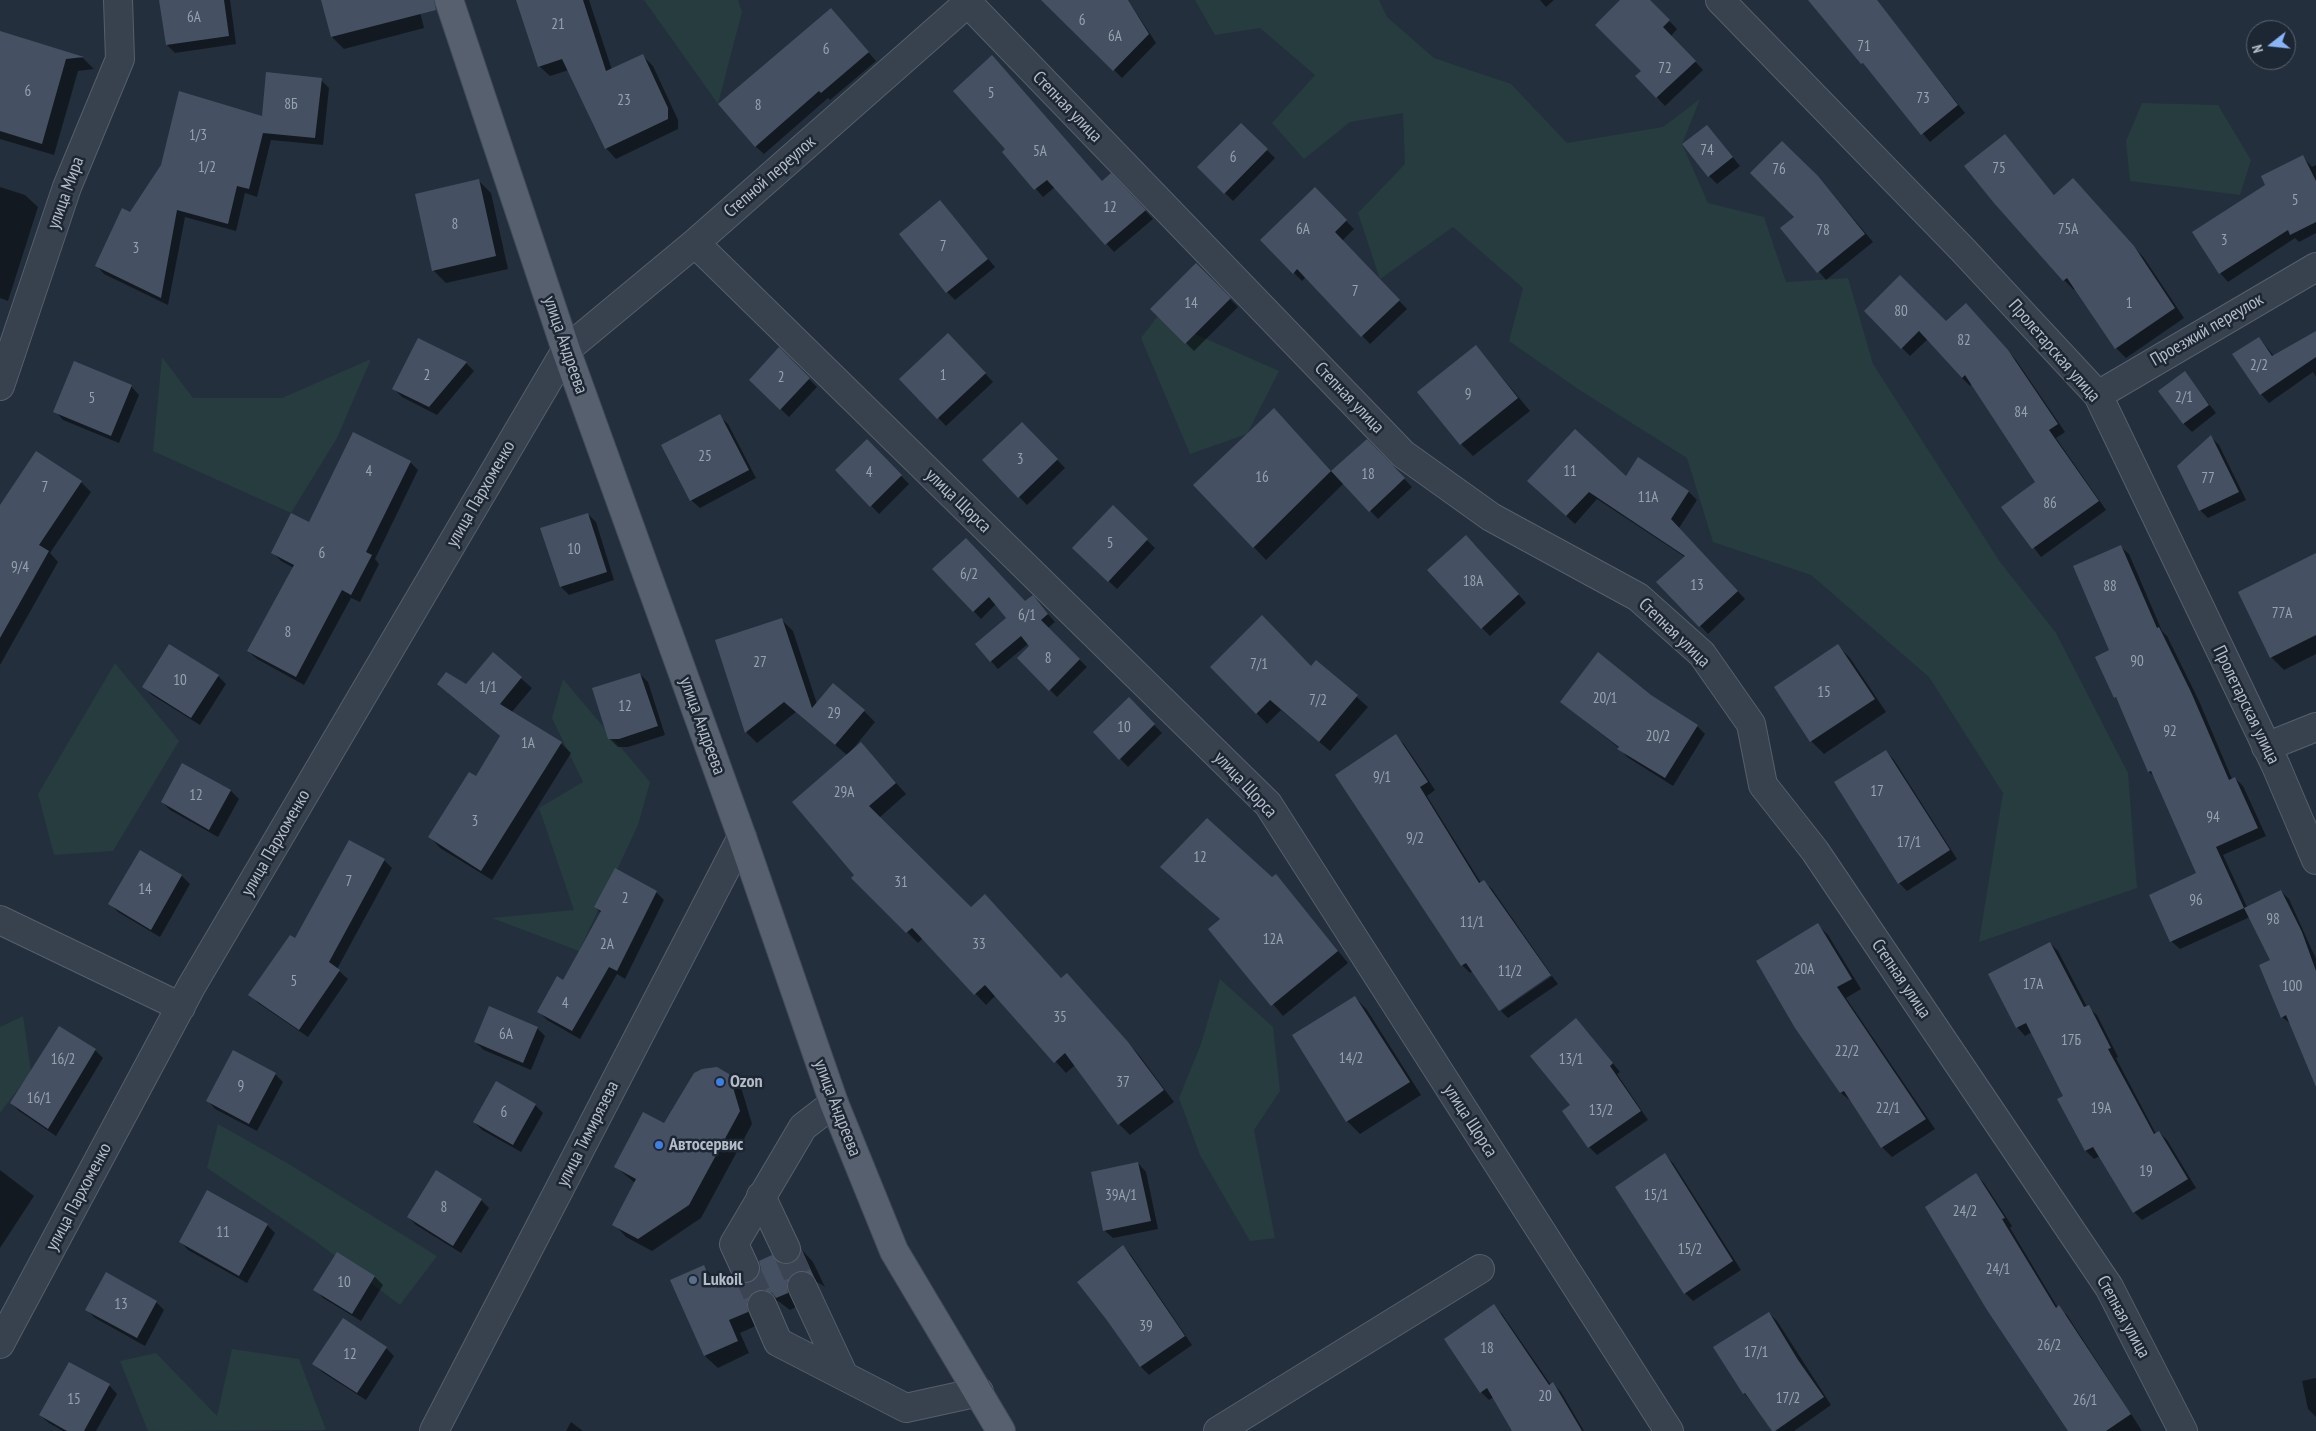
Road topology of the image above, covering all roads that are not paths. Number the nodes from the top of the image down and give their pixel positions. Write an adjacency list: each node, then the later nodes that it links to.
1 (118, 0): 8 (street, улица Мира)
2 (449, 0): 7 (main road, улица Андреева)
3 (1720, 0): 9 (street, Пролетарская улица)
4 (969, 2): 5 (street, Степной переулок); 30 (street, Степная улица)
5 (695, 243): 7 (street, Степной переулок); 29 (street, улица Щорса)
6 (2316, 267): 9 (street, Проезжий переулок)
7 (566, 350): 12 (main road, улица Андреева); 15 (street, улица Пархоменко)
8 (0, 386)
9 (2098, 394): 11 (street, Пролетарская улица)
10 (2316, 726): 11 (street)
11 (2266, 747): 13 (street, Пролетарская улица)
12 (742, 837): 16 (main road, улица Андреева); 26 (street, улица Тимирязева)
13 (2316, 860)
14 (0, 920): 15 (street)
15 (181, 1007): 23 (street, улица Пархоменко)
16 (834, 1103): 17 (street); 25 (main road, улица Андреева)
17 (762, 1196): 18 (street); 19 (street)
18 (786, 1249)
19 (745, 1268)
20 (1480, 1269): 28 (street)
21 (802, 1286): 24 (street)
22 (762, 1305): 24 (street)
23 (0, 1344)
24 (844, 1376): 25 (street)
25 (980, 1392): 27 (main road, улица Андреева)
26 (434, 1431)
27 (1001, 1431)
28 (1218, 1431)
29 (1669, 1431)
30 (2183, 1431)

